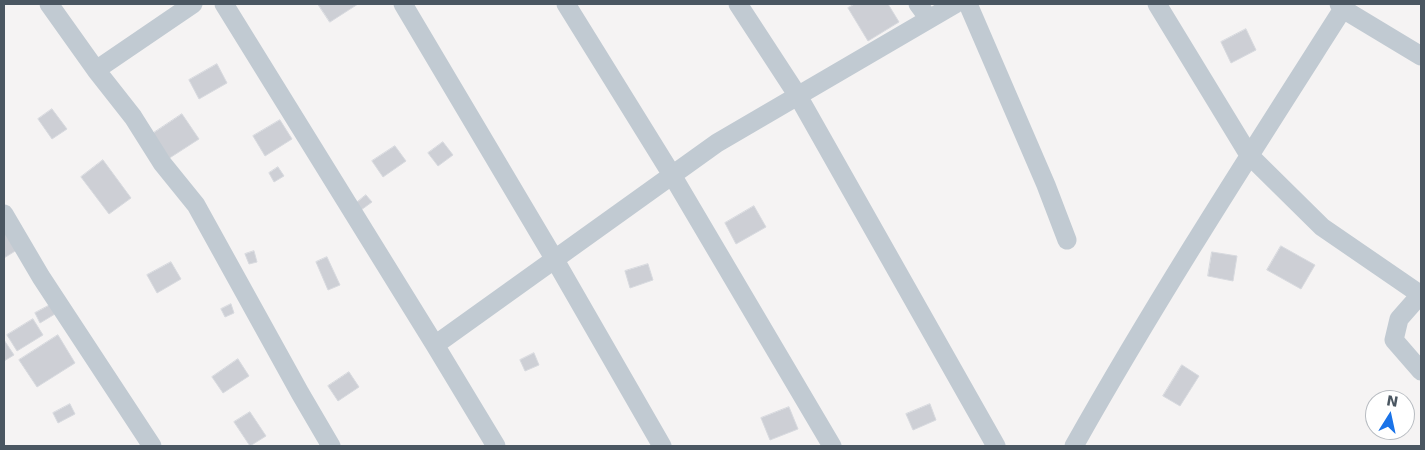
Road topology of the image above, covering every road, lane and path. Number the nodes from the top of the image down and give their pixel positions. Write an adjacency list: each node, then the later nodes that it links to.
1 (49, 4): 14 (street)
2 (193, 4): 14 (street)
3 (224, 4): 22 (street)
4 (403, 4): 20 (street)
5 (566, 4): 17 (street)
6 (738, 4): 15 (street)
7 (918, 4): 12 (street)
8 (955, 4): 12 (street)
9 (968, 4): 19 (street)
10 (1156, 4): 16 (street)
11 (1343, 5): 13 (street); 16 (street)
12 (928, 19): 15 (street)
13 (1421, 56)
14 (96, 70): 25 (street)
15 (798, 96): 17 (street); 29 (street)
16 (1249, 155): 21 (street); 30 (street)
17 (672, 175): 20 (street); 28 (street)
18 (4, 214): 24 (street)
19 (1068, 240)
20 (555, 260): 22 (street); 27 (street)
21 (1421, 294): 23 (street)
22 (435, 345): 26 (street)
23 (1421, 371)
24 (152, 446)
25 (331, 446)
26 (496, 446)
27 (662, 446)
28 (832, 446)
29 (996, 446)
30 (1074, 446)

